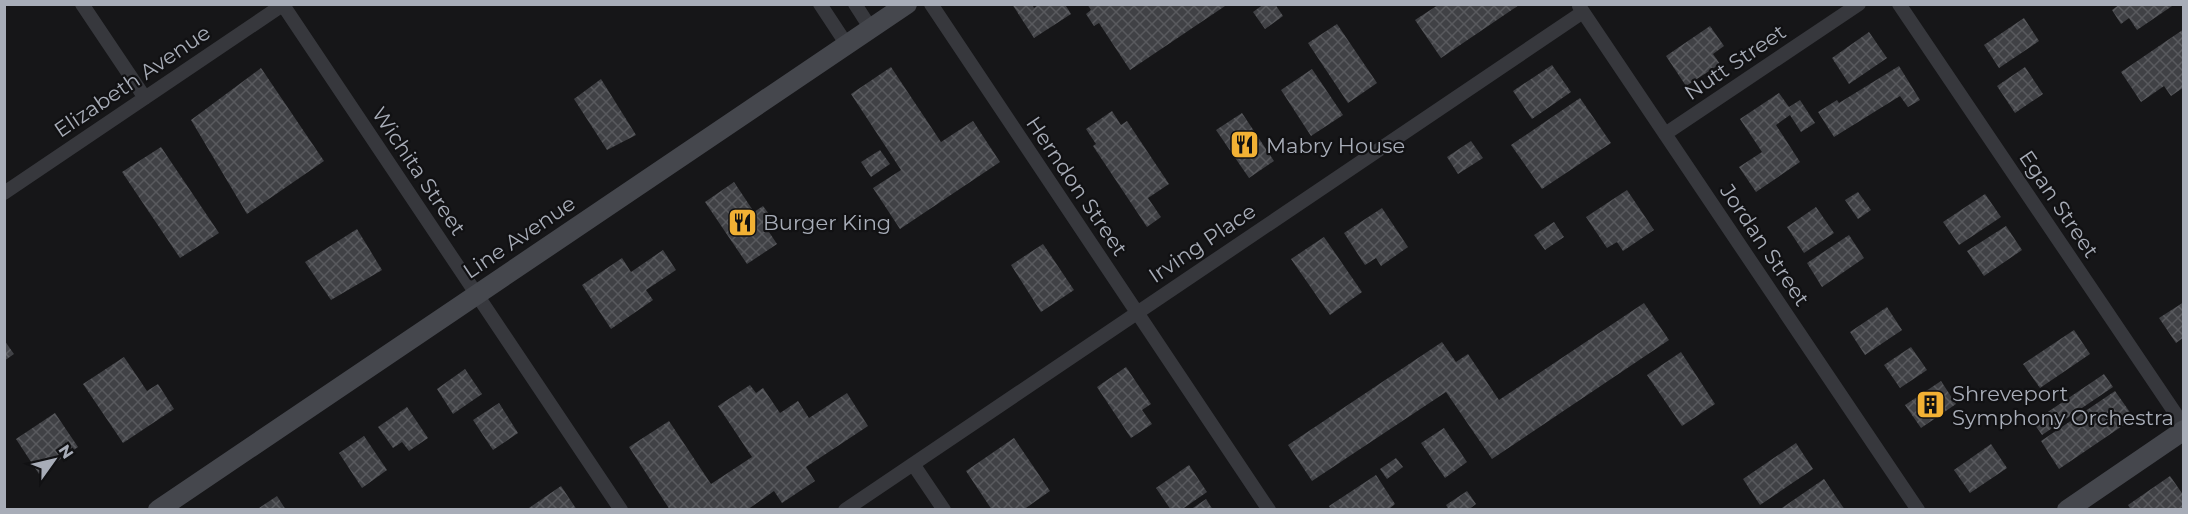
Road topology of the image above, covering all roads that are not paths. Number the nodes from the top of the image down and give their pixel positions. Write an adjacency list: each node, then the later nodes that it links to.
1 (82, 4): 12 (street)
2 (820, 4): 11 (street)
3 (855, 4): 10 (street)
4 (907, 4): 10 (main road, Line Avenue)
5 (931, 4): 16 (street, Herndon Street)
6 (1859, 4): 13 (street, Nutt Street)
7 (1899, 4): 17 (street, Egan Street)
8 (283, 5): 12 (street, Elizabeth Avenue); 15 (street, Wichita Street)
9 (1580, 8): 13 (street, Jordan Street); 16 (street, Irving Place)
10 (871, 28): 11 (main road, Line Avenue)
11 (847, 45): 15 (main road, Line Avenue)
12 (145, 98): 14 (street, Elizabeth Avenue)
13 (1665, 134): 24 (street, Jordan Street)
14 (4, 193)
15 (477, 294): 19 (main road, Line Avenue); 20 (street, Wichita Street)
16 (1136, 312): 18 (street, Irving Place); 23 (street, Herndon Street)
17 (2184, 428): 25 (main road)
18 (913, 464): 21 (street, Irving Place); 22 (street)
19 (158, 510)
20 (621, 510)
21 (845, 510)
22 (944, 510)
23 (1269, 510)
24 (1918, 510)
25 (2067, 510)

